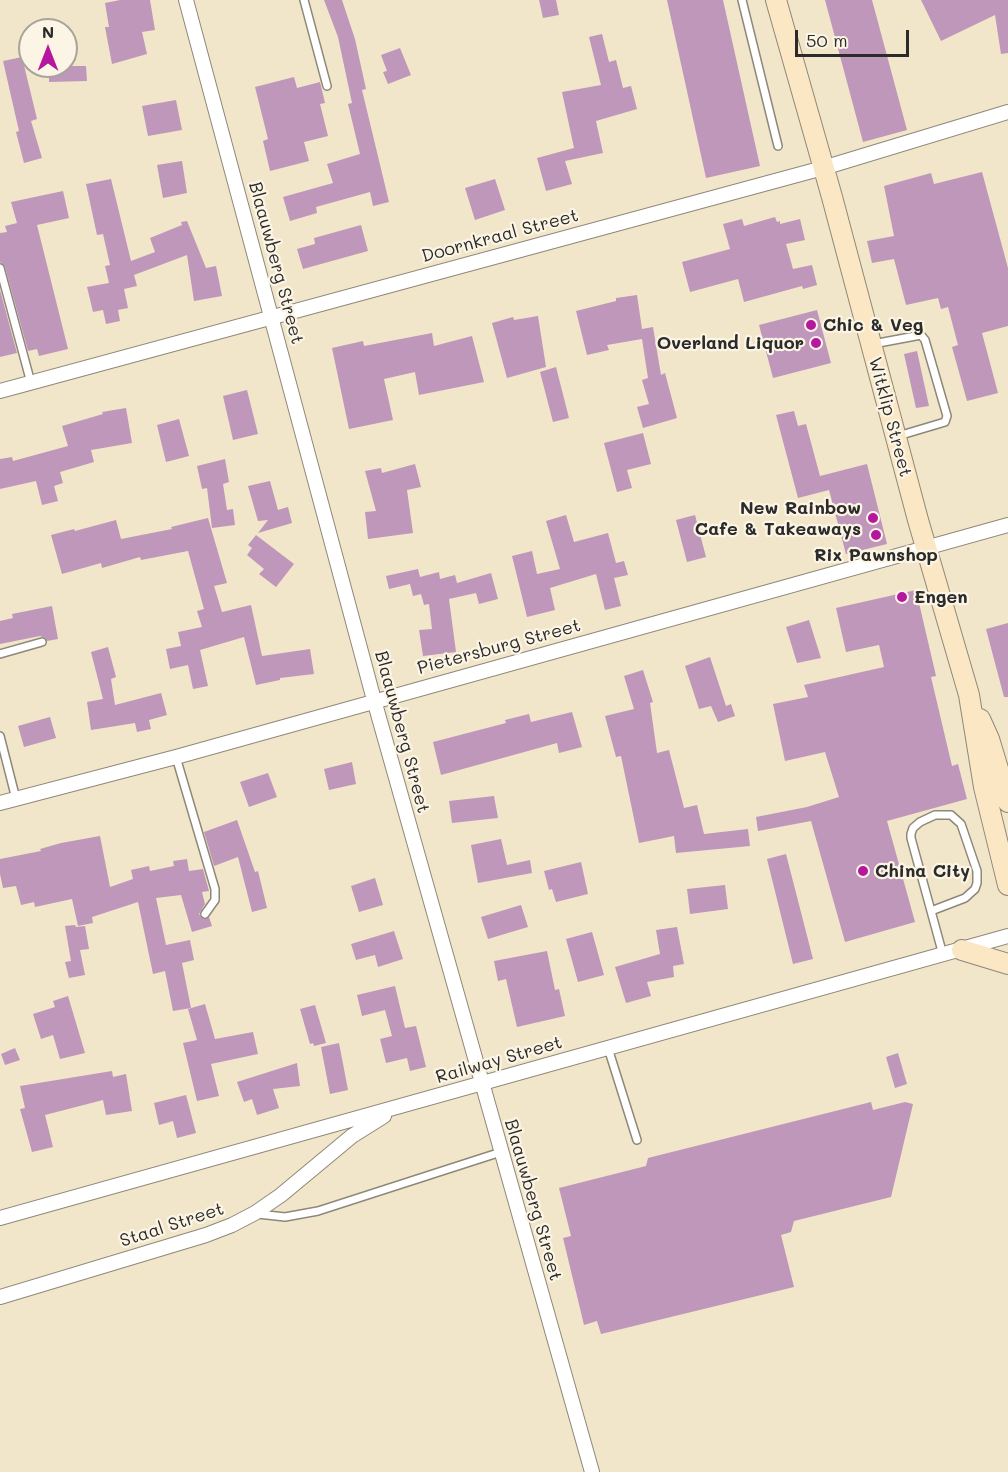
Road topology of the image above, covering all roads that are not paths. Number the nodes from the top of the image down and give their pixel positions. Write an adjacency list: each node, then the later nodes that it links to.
1 (186, 0): 10 (street, Blaauwberg Street)
2 (304, 0): 5 (lane)
3 (742, 0): 7 (lane)
4 (776, 0): 8 (main road, Witklip Street)
5 (327, 87)
6 (1008, 112): 8 (street, Doornkraal Street)
7 (778, 146)
8 (823, 168): 10 (street, Doornkraal Street); 11 (main road, Witklip Street)
9 (0, 268): 12 (lane)
10 (272, 316): 12 (street, Doornkraal Street); 20 (street, Blaauwberg Street)
11 (871, 344): 14 (main road, Witklip Street); 14 (lane)
12 (31, 383): 13 (street, Doornkraal Street)
13 (0, 391)
14 (896, 437): 16 (main road, Witklip Street)
15 (1008, 525): 16 (street, Pietersburg Street)
16 (927, 547): 19 (main road, Witklip Street); 20 (street, Pietersburg Street)
17 (42, 642): 18 (lane)
18 (0, 654)
19 (969, 695): 24 (main road); 26 (main road)
20 (374, 700): 22 (street, Pietersburg Street); 33 (street, Blaauwberg Street)
21 (0, 736): 23 (lane)
22 (176, 757): 23 (street, Pietersburg Street); 28 (lane)
23 (16, 799): 25 (street, Pietersburg Street)
24 (1008, 802)
25 (0, 803)
26 (1008, 885)
27 (931, 911): 27 (lane); 30 (lane)
28 (205, 914)
29 (1008, 936): 30 (street, Railway Street)
30 (953, 953): 31 (main road); 32 (street, Railway Street)
31 (1008, 964)
32 (608, 1048): 33 (street, Railway Street); 35 (lane)
33 (481, 1083): 34 (street, Railway Street); 36 (street, Blaauwberg Street)
34 (396, 1108): 37 (street, Staal Street); 38 (street, Railway Street)
35 (638, 1140)
36 (501, 1152): 37 (lane); 40 (street, Blaauwberg Street)
37 (255, 1213): 39 (street, Staal Street)
38 (0, 1218)
39 (0, 1297)
40 (592, 1472)

